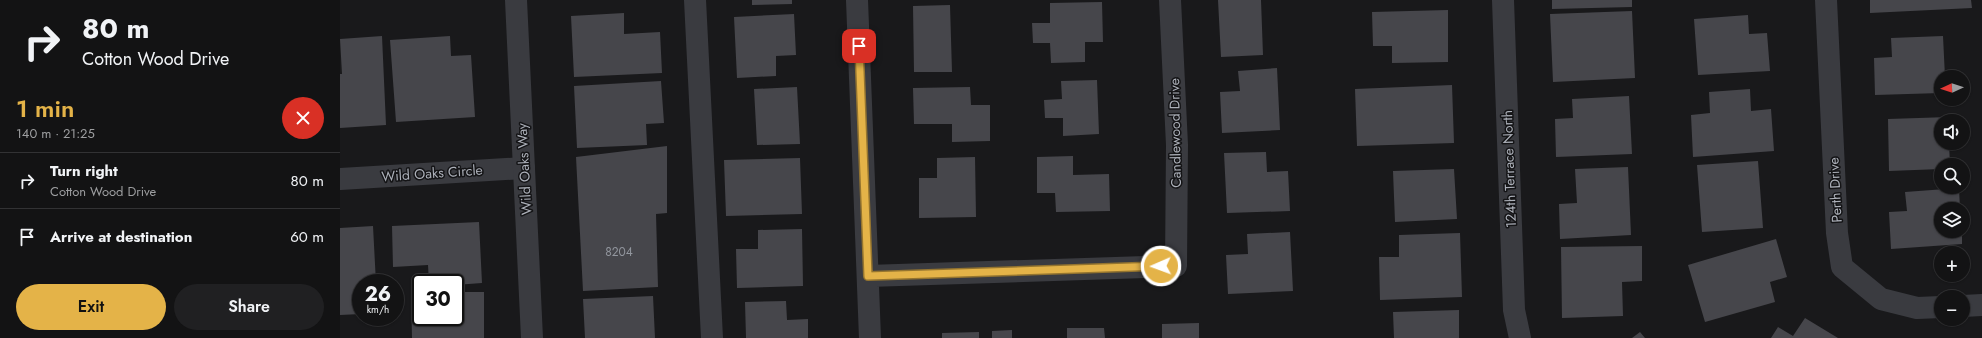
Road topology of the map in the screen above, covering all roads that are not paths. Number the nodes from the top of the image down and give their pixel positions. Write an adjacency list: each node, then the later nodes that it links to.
1 (516, 0): 7 (street, Wild Oaks Way)
2 (696, 0): 14 (street)
3 (857, 0): 9 (street)
4 (1170, 0): 9 (street, Candlewood Drive)
5 (1503, 0): 16 (street, 124th Terrace North)
6 (1826, 0): 12 (street, Perth Drive)
7 (524, 168): 8 (street, Wild Oaks Circle); 13 (street, Wild Oaks Way)
8 (340, 179)
9 (868, 276): 15 (street)
10 (1982, 305): 11 (street)
11 (1970, 306)
12 (1934, 307)
13 (532, 338)
14 (712, 338)
15 (870, 338)
16 (1520, 338)

